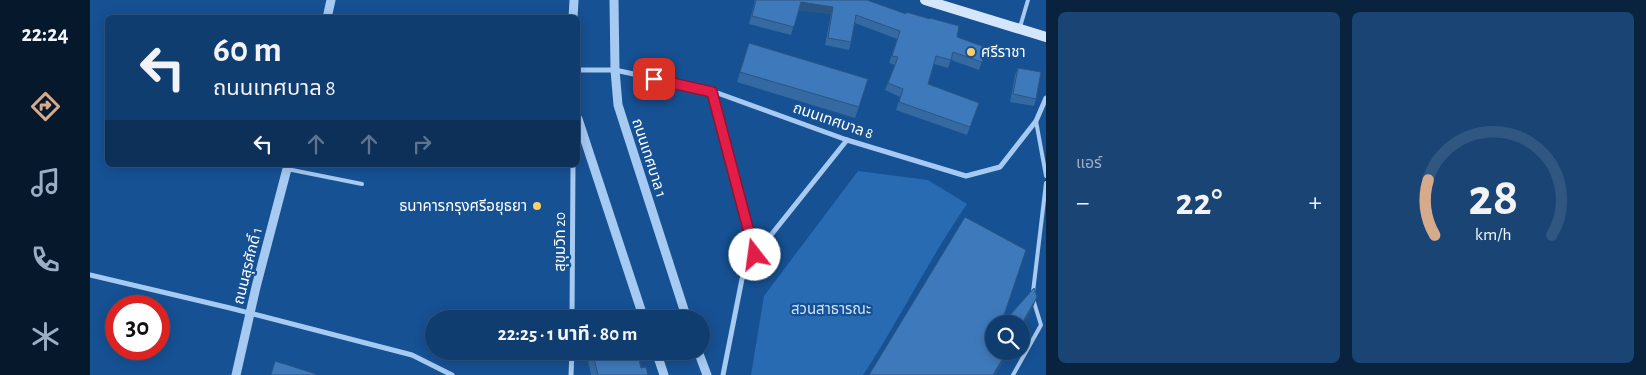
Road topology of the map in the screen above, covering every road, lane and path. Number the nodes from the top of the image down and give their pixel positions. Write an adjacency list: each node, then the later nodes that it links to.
1 (331, 0): 6 (street)
2 (574, 0): 7 (street)
3 (614, 0): 11 (street, ถนนเทศบาล 1)
4 (925, 0): 8 (main road)
5 (1028, 0): 8 (lane)
6 (327, 15)
7 (573, 15)
8 (1020, 29): 9 (main road)
9 (1046, 37)
10 (580, 70): 11 (street, ถนนเทศบาล 8)
11 (615, 70): 12 (street, ถนนเทศบาล 8); 26 (street, ถนนเทศบาล 1)
12 (712, 92): 16 (street, ถนนเทศบาล 8); 22 (street)
13 (1046, 98): 14 (street, ถนนเทศบาล 8)
14 (1036, 121): 16 (street, ถนนเทศบาล 8); 19 (lane)
15 (580, 125): 25 (street)
16 (847, 140): 22 (street)
17 (287, 167): 21 (lane); 27 (street, ถนนสุรศักดิ์ 1)
18 (573, 167): 24 (street, สุขุมวิท 20)
19 (1046, 176)
20 (1046, 183): 37 (lane)
21 (362, 184)
22 (755, 255): 36 (street)
23 (90, 274): 27 (street)
24 (572, 310)
25 (641, 310)
26 (684, 310)
27 (250, 313): 31 (street, ถนนสุรศักดิ์ 1); 32 (street)
28 (572, 360): 33 (street)
29 (659, 360): 34 (street)
30 (701, 360): 35 (street)
31 (236, 375)
32 (452, 375)
33 (572, 375)
34 (664, 375)
35 (707, 375)
36 (723, 375)
37 (1013, 375)

